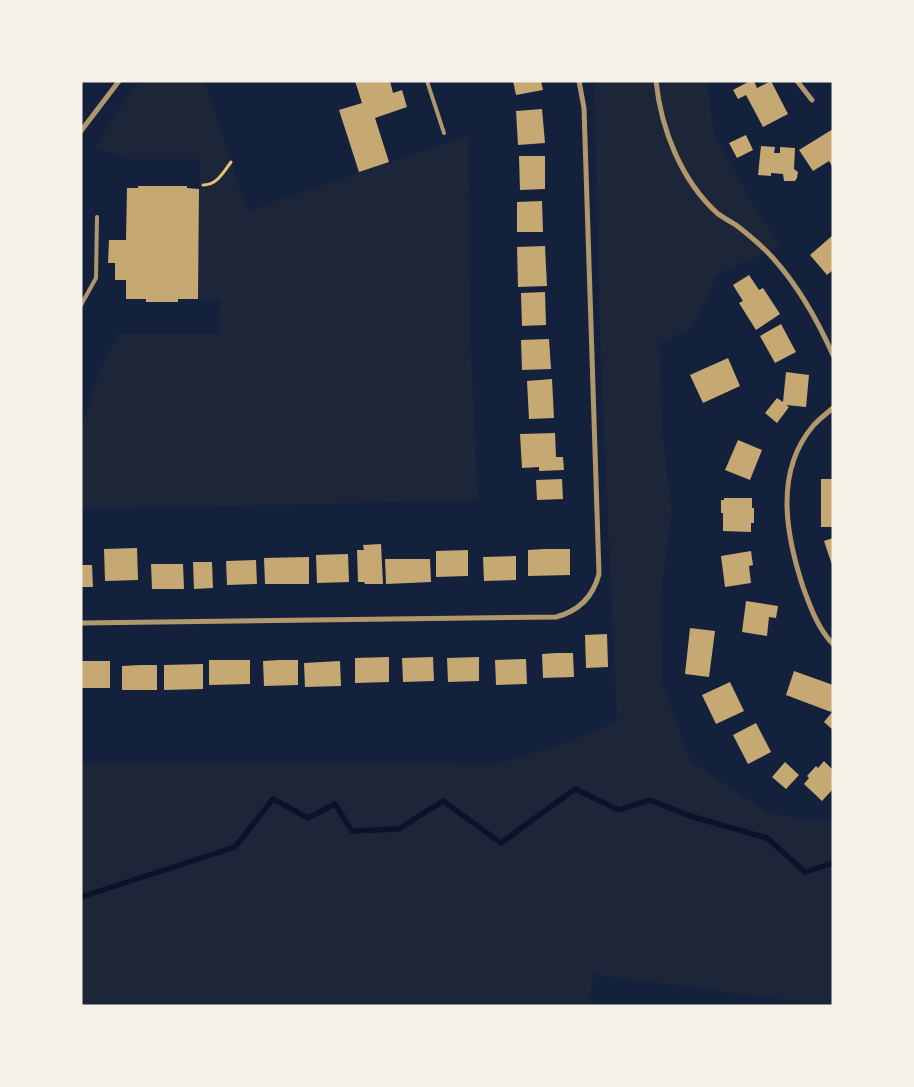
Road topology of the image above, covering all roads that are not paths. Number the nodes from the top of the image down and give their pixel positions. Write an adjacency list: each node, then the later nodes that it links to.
1 (119, 81): 7 (street)
2 (428, 81): 8 (lane)
3 (579, 81): 13 (street)
4 (656, 81): 11 (street)
5 (799, 82): 6 (street)
6 (812, 100)
7 (81, 131)
8 (444, 133)
9 (97, 217): 10 (lane)
10 (81, 305)
11 (833, 355)
12 (833, 408): 14 (street)
13 (81, 623)
14 (833, 644)

